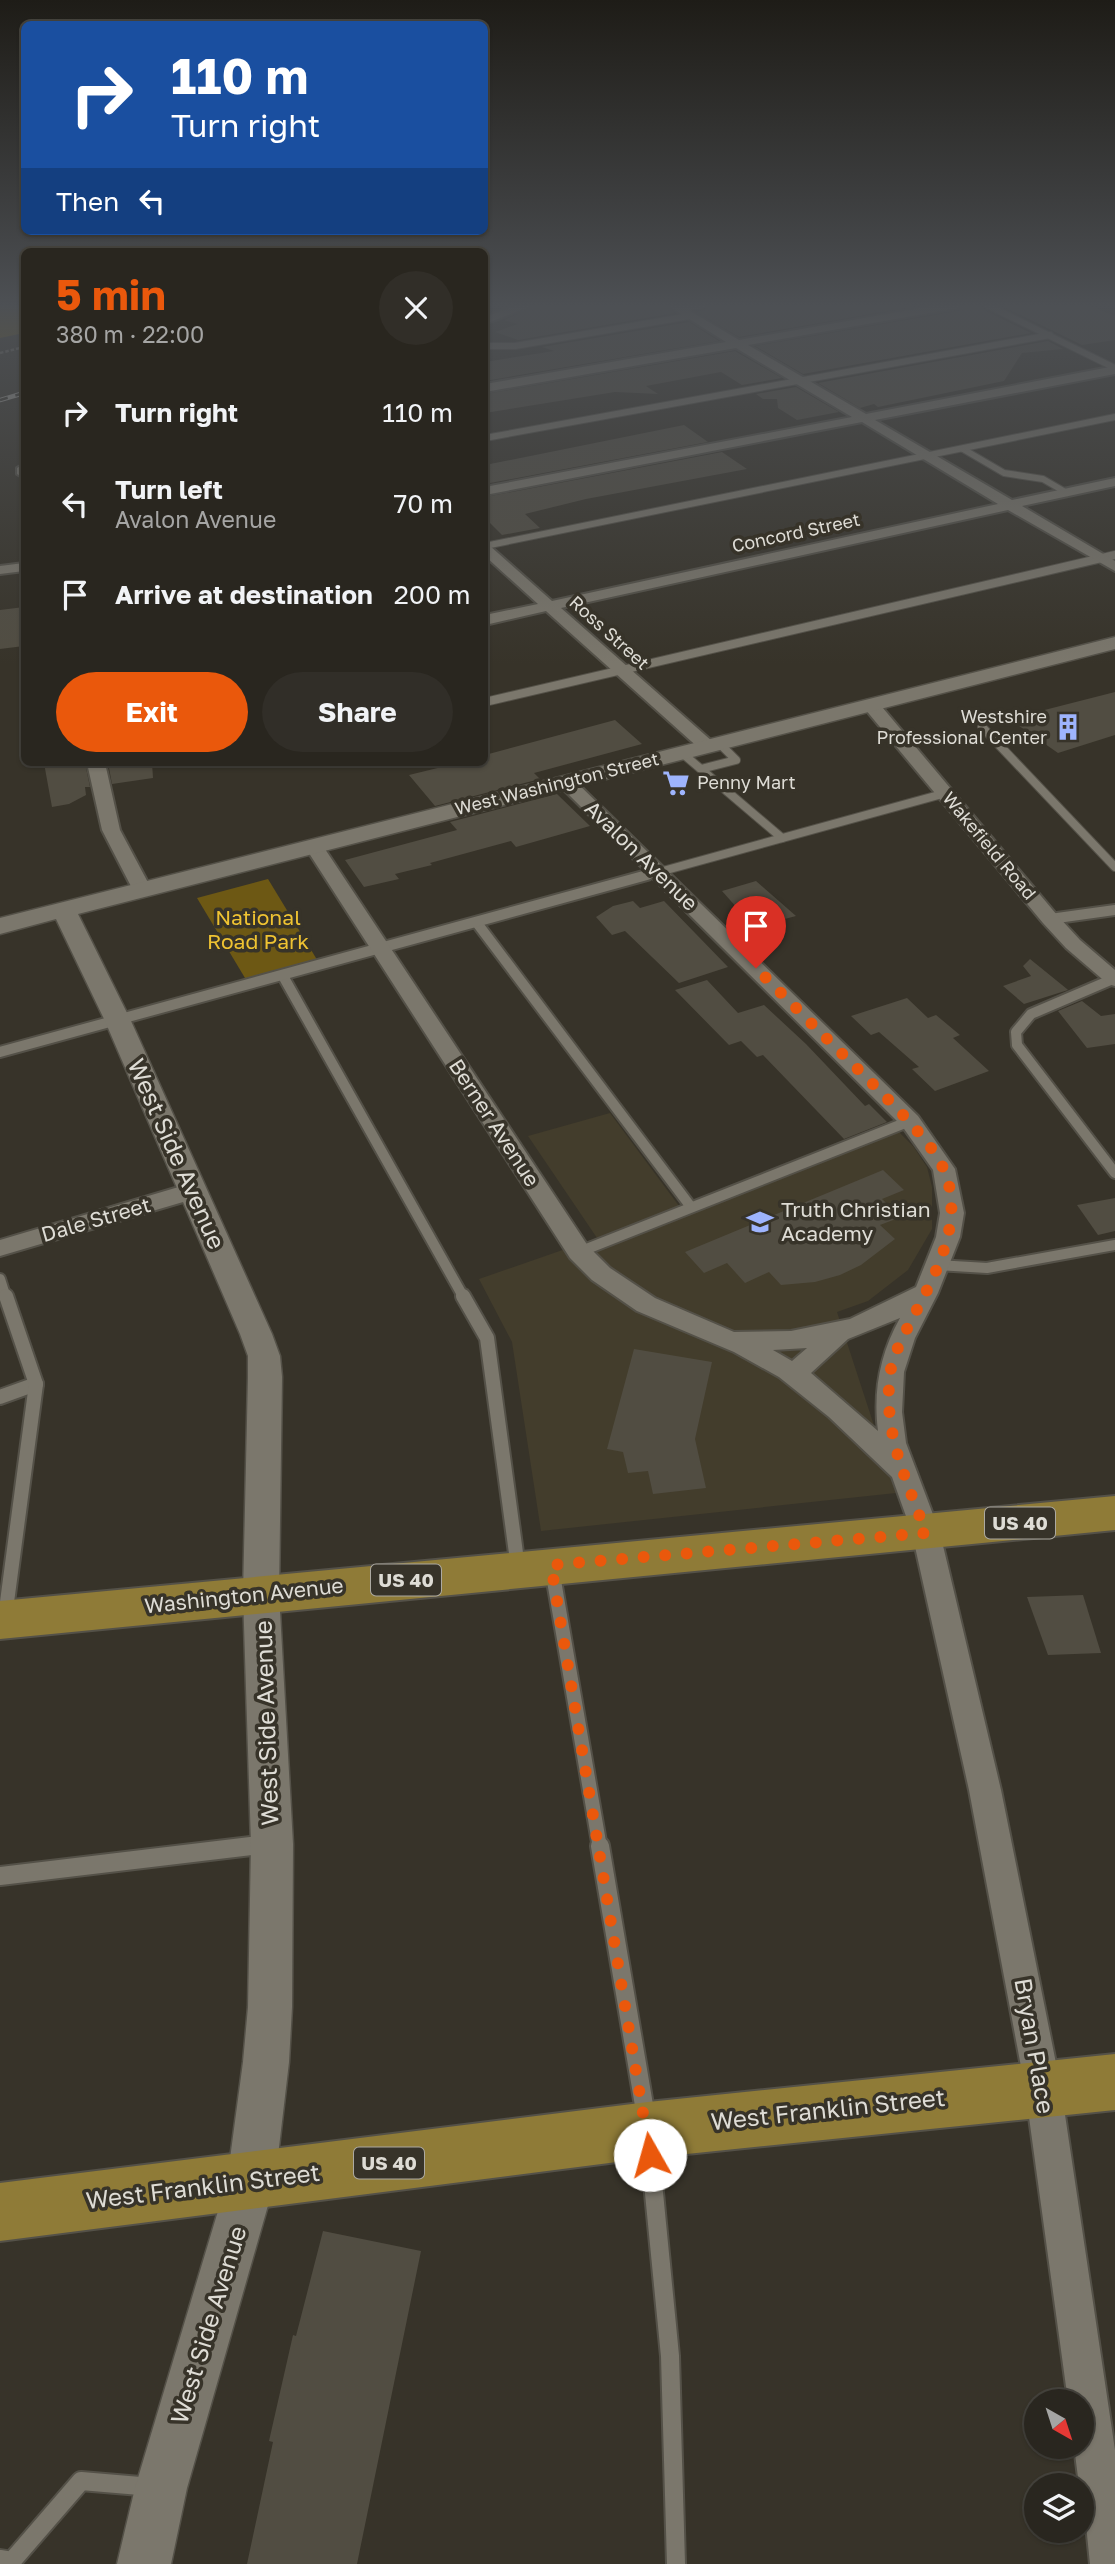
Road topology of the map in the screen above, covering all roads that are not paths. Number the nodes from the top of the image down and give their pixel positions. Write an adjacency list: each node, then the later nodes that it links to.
1 (557, 425): 5 (lane)
2 (829, 425): 9 (street)
3 (874, 425): 7 (street)
4 (1079, 425): 6 (lane)
5 (488, 437)
6 (963, 449): 7 (lane); 10 (lane)
7 (928, 456): 11 (street); 12 (lane)
8 (1115, 482): 10 (street, Concord Street)
9 (488, 490)
10 (1067, 493): 11 (street, Concord Street)
11 (1011, 505): 14 (street); 18 (street, Concord Street)
12 (488, 547)
13 (488, 551): 18 (street, Ross Street)
14 (1108, 557): 15 (street); 21 (lane)
15 (1115, 566)
16 (21, 567): 17 (street)
17 (0, 570)
18 (549, 606): 19 (street, Concord Street); 21 (street, Ross Street)
19 (488, 619)
20 (1115, 643): 23 (street, West Washington Street)
21 (622, 670): 22 (lane); 25 (street, Ross Street)
22 (488, 701)
23 (871, 705): 25 (street, West Washington Street); 30 (street, Wakefield Road)
24 (982, 727): 33 (lane)
25 (713, 745): 26 (street, West Washington Street); 28 (lane)
26 (682, 753): 28 (lane); 29 (street, West Washington Street)
27 (97, 766): 35 (street)
28 (701, 769): 31 (lane)
29 (566, 782): 32 (street, West Washington Street); 34 (street, Avalon Avenue)
30 (946, 793): 31 (lane); 38 (street, Wakefield Road)
31 (782, 838): 34 (lane)
32 (314, 847): 35 (street, West Washington Street); 41 (street, Berner Avenue)
33 (1115, 867)
34 (659, 872): 39 (lane); 46 (street, Avalon Avenue)
35 (142, 890): 36 (street, West Washington Street)
36 (64, 910): 40 (street, West Washington Street); 44 (street, West Side Avenue)
37 (1115, 910): 38 (lane)
38 (1050, 919): 43 (street, Wakefield Road)
39 (477, 923): 41 (lane); 49 (lane)
40 (0, 926)
41 (380, 949): 42 (lane); 52 (street, Berner Avenue)
42 (283, 976): 44 (lane); 64 (lane)
43 (1114, 979): 47 (lane)
44 (118, 1021): 45 (lane); 48 (street, West Side Avenue)
45 (0, 1052)
46 (910, 1121): 49 (lane); 53 (street, Avalon Avenue)
47 (1115, 1173)
48 (192, 1191): 51 (street, Dale Street); 65 (street, West Side Avenue)
49 (691, 1208): 52 (lane)
50 (1115, 1245): 53 (lane)
51 (0, 1248)
52 (579, 1252): 57 (street, Berner Avenue)
53 (937, 1265): 55 (street, Avalon Avenue)
54 (0, 1279): 59 (lane)
55 (926, 1293): 56 (street, Berner Avenue); 61 (street, Avalon Avenue)
56 (838, 1334): 57 (street, Berner Avenue); 58 (street)
57 (728, 1338): 58 (street, Berner Avenue)
58 (793, 1375): 61 (street, Berner Avenue)
59 (36, 1384): 60 (lane); 66 (lane)
60 (0, 1396)
61 (905, 1474): 63 (street, Avalon Avenue)
62 (1115, 1513): 63 (main road, Washington Avenue / US 40)
63 (926, 1533): 64 (main road, Washington Avenue / US 40); 70 (street, Bryan Place)
64 (535, 1567): 65 (main road, Washington Avenue / US 40); 71 (lane)
65 (261, 1594): 66 (main road, Washington Avenue / US 40); 67 (street, West Side Avenue)
66 (2, 1620)
67 (272, 1844): 68 (lane); 72 (street, West Side Avenue)
68 (0, 1876)
69 (1115, 2082): 70 (main road, West Franklin Street / US 40)
70 (1043, 2088): 71 (main road, West Franklin Street / US 40); 78 (street, Bryan Place)
71 (648, 2130): 72 (main road, West Franklin Street / US 40); 77 (lane)
72 (251, 2181): 73 (main road, West Franklin Street / US 40); 74 (street, West Side Avenue)
73 (0, 2212)
74 (161, 2488): 75 (lane); 76 (street, West Side Avenue)
75 (0, 2559)
76 (144, 2564)
77 (676, 2564)
78 (1111, 2564)

